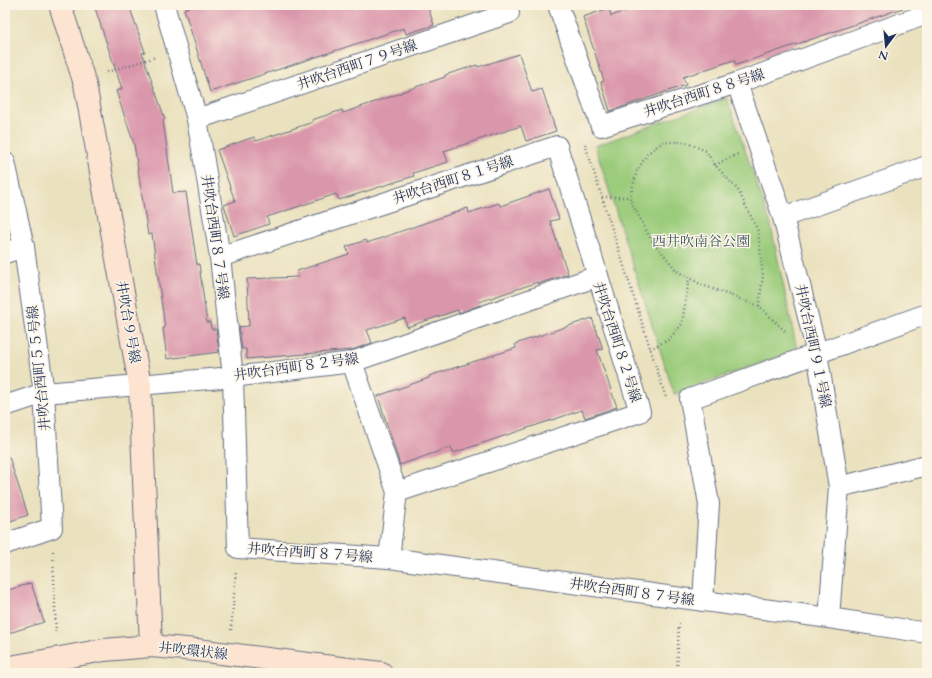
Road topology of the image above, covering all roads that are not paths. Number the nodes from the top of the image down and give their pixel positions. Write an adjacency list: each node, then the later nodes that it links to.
1 (60, 5): 19 (street, 井吹台９号線)
2 (164, 5): 7 (street, 井吹台西町８７号線)
3 (506, 5): 7 (street, 井吹台西町７９号線)
4 (558, 5): 6 (street, 井吹台西町８８号線)
5 (927, 14): 6 (street, 井吹台西町８８号線)
6 (737, 83): 10 (street, 井吹台西町９１号線)
7 (197, 119): 13 (street, 井吹台西町８７号線)
8 (5, 162): 11 (street, 井吹台西町５５号線)
9 (927, 166): 10 (street)
10 (782, 217): 16 (street, 井吹台西町９１号線)
11 (24, 247): 12 (street); 20 (street, 井吹台西町５５号線)
12 (5, 253)
13 (220, 257): 14 (street, 井吹台西町８１号線); 18 (street, 井吹台西町８７号線)
14 (598, 276): 17 (street, 井吹台西町８２号線); 24 (street, 井吹台西町８２号線)
15 (927, 314): 16 (street)
16 (814, 354): 23 (street, 井吹台西町９１号線); 27 (street)
17 (352, 362): 18 (street, 井吹台西町８２号線); 24 (street)
18 (233, 377): 19 (street, 井吹台西町８２号線); 26 (street, 井吹台西町８７号線)
19 (140, 385): 20 (street, 井吹台西町８２号線); 30 (street, 井吹台９号線)
20 (44, 393): 21 (street, 井吹台西町８２号線); 25 (street, 井吹台西町５５号線)
21 (5, 406)
22 (927, 465): 23 (street)
23 (839, 487): 28 (street, 井吹台西町９１号線)
24 (397, 492): 26 (street)
25 (5, 544)
26 (389, 558): 27 (street, 井吹台西町８７号線)
27 (703, 601): 28 (street, 井吹台西町８７号線)
28 (829, 618): 29 (street, 井吹台西町８７号線)
29 (927, 633)
30 (151, 646): 31 (street, 井吹環状線); 32 (street, 井吹環状線)
31 (5, 668)
32 (382, 673)

